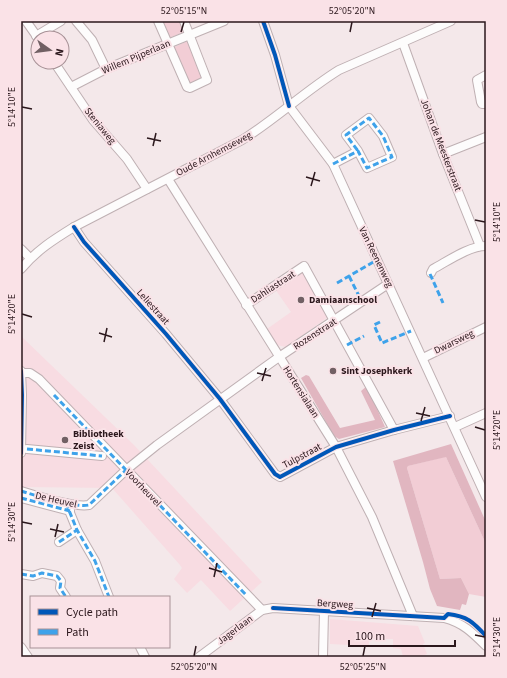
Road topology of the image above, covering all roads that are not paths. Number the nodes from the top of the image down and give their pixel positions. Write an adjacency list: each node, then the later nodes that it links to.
1 (26, 21): 9 (street)
2 (62, 21): 10 (street)
3 (76, 21): 14 (street)
4 (158, 21): 13 (street)
5 (184, 21): 11 (street)
6 (224, 21): 11 (street, Willem Pijperlaan)
7 (262, 21): 19 (street, Van Reenenweg)
8 (451, 21): 12 (street, Oude Arnhemseweg)
9 (32, 30)
10 (48, 30)
11 (190, 35): 13 (street, Willem Pijperlaan); 13 (street)
12 (403, 42): 19 (street, Oude Arnhemseweg); 22 (street, Johan de Meesterstraat)
13 (167, 43): 14 (street, Willem Pijperlaan)
14 (106, 69): 17 (street, Willem Pijperlaan)
15 (59, 70): 17 (street, Steniaweg)
16 (486, 75): 18 (street)
17 (71, 87): 25 (street, Steniaweg)
18 (486, 104)
19 (288, 106): 23 (street, Van Reenenweg); 24 (street, Oude Arnhemseweg)
20 (486, 137): 22 (street)
21 (358, 151): 21 (street); 23 (street)
22 (443, 154): 27 (street, Johan de Meesterstraat)
23 (333, 164): 32 (street, Van Reenenweg)
24 (168, 179): 25 (street, Oude Arnhemseweg); 33 (street, Hortensialaan)
25 (146, 189): 26 (street, Oude Arnhemseweg)
26 (74, 227): 29 (street, Oude Arnhemseweg); 39 (street, Leliestraat)
27 (483, 246): 31 (street)
28 (21, 249): 29 (street)
29 (30, 258): 30 (street, Oude Arnhemseweg)
30 (21, 268)
31 (431, 273)
32 (388, 284): 34 (street, Rozenstraat); 37 (street, Van Reenenweg)
33 (246, 305): 34 (street, Dahliastraat); 36 (street, Hortensialaan)
34 (334, 322): 36 (street, Rozenstraat); 43 (street, Dahliastraat)
35 (486, 327): 37 (street, Dwarsweg)
36 (279, 357): 39 (street, Rozenstraat); 44 (street, Hortensialaan)
37 (423, 358): 41 (street, Van Reenenweg)
38 (21, 372): 45 (street, Voorheuvel); 47 (street, Voorheuvel)
39 (220, 399): 44 (street, Tulpstraat); 47 (street, Rozenstraat)
40 (486, 413): 42 (street)
41 (450, 416): 42 (street, Van Reenenweg); 43 (street, Tulpstraat)
42 (455, 427): 49 (street, Van Reenenweg)
43 (394, 430): 44 (street, Tulpstraat)
44 (336, 447): 61 (street, Hortensialaan)
45 (24, 451): 46 (street)
46 (102, 456)
47 (126, 470): 51 (street, De Heuvel); 59 (street, Voorheuvel)
48 (21, 491): 51 (street, De Heuvel)
49 (486, 497)
50 (21, 498): 52 (street)
51 (66, 503): 52 (street)
52 (70, 511): 53 (street)
53 (77, 530): 54 (street); 57 (street)
54 (58, 542)
55 (21, 574): 56 (street)
56 (65, 596)
57 (109, 596)
58 (273, 608): 59 (street, Jagerlaan); 60 (street, Bergweg)
59 (262, 610): 67 (street, Jagerlaan)
60 (324, 611): 61 (street, Bergweg); 68 (street)
61 (413, 616): 62 (street, Bergweg)
62 (486, 646)
63 (21, 647): 65 (street)
64 (140, 648): 66 (street)
65 (28, 657)
66 (145, 657)
67 (198, 657)
68 (323, 657)

